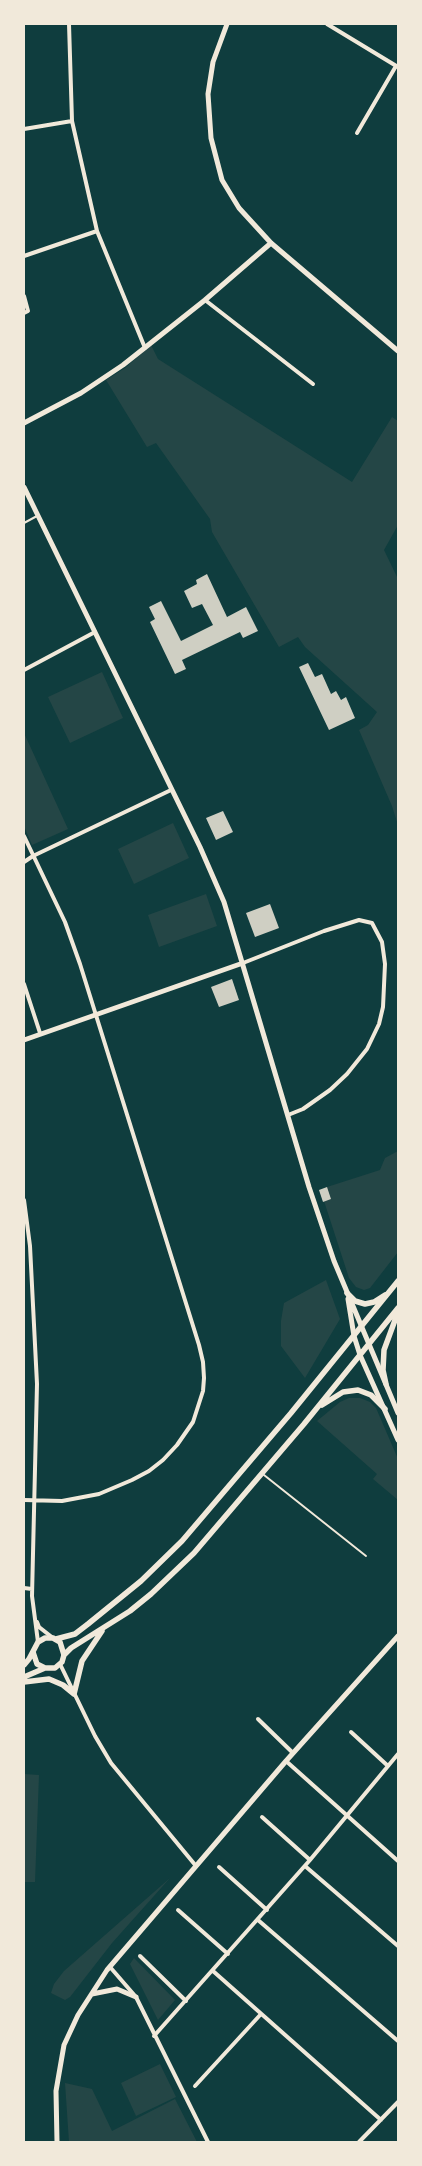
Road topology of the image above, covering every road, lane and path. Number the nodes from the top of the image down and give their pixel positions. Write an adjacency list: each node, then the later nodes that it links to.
1 (69, 24): 5 (street)
2 (327, 24): 4 (street)
3 (227, 25): 9 (street)
4 (397, 66): 7 (street)
5 (72, 120): 6 (street); 8 (street)
6 (24, 129)
7 (357, 133)
8 (97, 231): 10 (street); 14 (street)
9 (271, 244): 12 (street); 15 (street)
10 (24, 256)
11 (24, 296): 13 (street)
12 (204, 300): 14 (street); 16 (street)
13 (24, 313)
14 (145, 348): 17 (street)
15 (398, 350)
16 (312, 384)
17 (24, 423)
18 (24, 487): 19 (street)
19 (38, 515): 20 (lane); 21 (street)
20 (24, 523)
21 (95, 632): 22 (street); 23 (street)
22 (24, 670)
23 (171, 790): 25 (street); 27 (street)
24 (24, 836): 25 (street)
25 (33, 856): 26 (street); 29 (street)
26 (24, 862)
27 (243, 963): 29 (street); 32 (street); 32 (street)
28 (24, 984): 30 (street)
29 (97, 1014): 30 (street); 49 (street)
30 (40, 1033): 31 (street)
31 (24, 1040)
32 (288, 1116): 35 (street)
33 (24, 1200): 49 (street)
34 (398, 1281): 36 (main road)
35 (347, 1293): 36 (main road); 38 (street); 39 (street)
36 (389, 1293): 38 (main road)
37 (398, 1309): 40 (main road); 42 (main road)
38 (362, 1326): 39 (main road); 40 (street)
39 (354, 1336): 41 (street); 56 (main road)
40 (368, 1344): 41 (main road); 42 (street)
41 (360, 1355): 43 (main road); 44 (street)
42 (386, 1384): 45 (street)
43 (316, 1409): 44 (main road); 47 (main road)
44 (385, 1409): 46 (street)
45 (398, 1413)
46 (398, 1440)
47 (262, 1473): 50 (lane); 54 (main road)
48 (24, 1500): 49 (street)
49 (35, 1501): 52 (street)
50 (366, 1556)
51 (24, 1588): 52 (street)
52 (32, 1588): 53 (street)
53 (34, 1618): 56 (street); 57 (street)
54 (105, 1628): 59 (main road); 65 (main road)
55 (398, 1636): 68 (street)
56 (55, 1639): 57 (main road); 59 (main road)
57 (38, 1642): 58 (main road)
58 (33, 1652): 61 (main road); 62 (main road)
59 (64, 1655): 60 (main road)
60 (60, 1664): 62 (main road); 65 (street)
61 (24, 1665)
62 (45, 1668): 63 (main road)
63 (24, 1677)
64 (24, 1682): 65 (main road)
65 (74, 1694): 76 (street)
66 (258, 1719): 68 (street)
67 (351, 1732): 71 (street)
68 (293, 1753): 70 (street)
69 (398, 1754): 71 (street)
70 (286, 1761): 72 (street); 76 (street)
71 (388, 1766): 72 (street)
72 (346, 1816): 74 (street); 75 (street)
73 (262, 1817): 74 (street)
74 (310, 1860): 77 (street)
75 (398, 1861)
76 (196, 1866): 85 (street)
77 (305, 1866): 80 (street); 82 (street)
78 (219, 1867): 80 (street)
79 (178, 1910): 83 (street)
80 (266, 1910): 81 (street)
81 (258, 1920): 83 (street); 92 (street)
82 (398, 1946)
83 (228, 1954): 86 (street)
84 (140, 1956): 89 (street)
85 (110, 1966): 87 (street); 88 (street)
86 (213, 1970): 89 (street); 90 (street)
87 (92, 1994): 88 (street); 96 (street)
88 (136, 1997): 91 (street)
89 (186, 2001): 91 (street)
90 (261, 2014): 93 (street); 95 (street)
91 (154, 2036): 97 (street)
92 (398, 2041)
93 (195, 2086)
94 (398, 2102): 95 (street)
95 (381, 2120): 98 (street)
96 (57, 2142)
97 (208, 2142)
98 (359, 2142)

